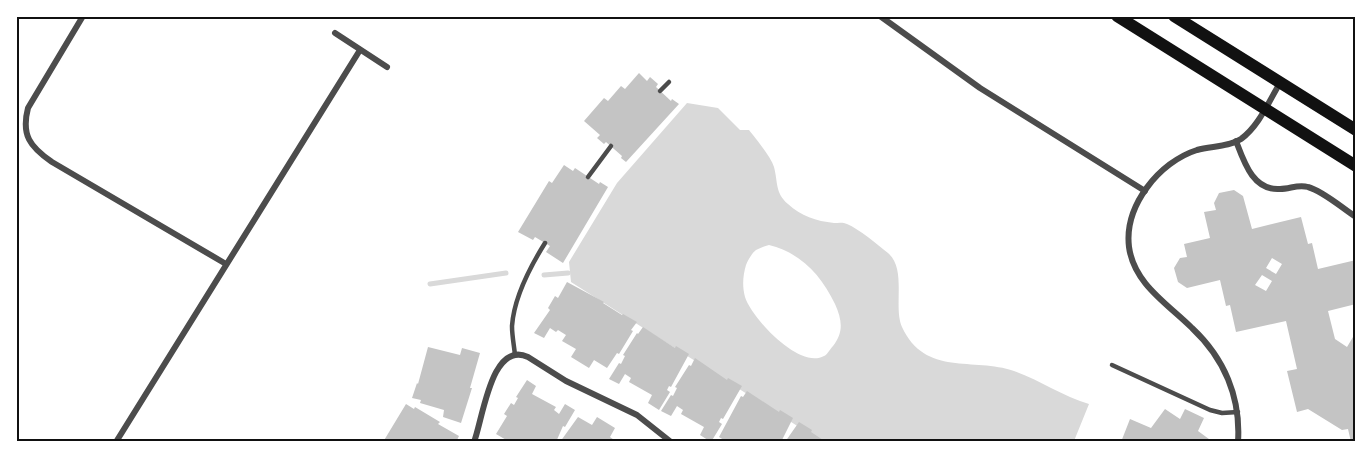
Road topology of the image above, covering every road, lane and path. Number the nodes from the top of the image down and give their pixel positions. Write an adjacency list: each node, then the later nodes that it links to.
1 (83, 16): 20 (street)
2 (880, 16): 17 (street)
3 (1117, 16): 11 (main road)
4 (1174, 16): 9 (main road)
5 (335, 33): 6 (street)
6 (360, 50): 7 (street); 20 (street)
7 (387, 67)
8 (669, 82): 10 (lane)
9 (1280, 83): 11 (street); 12 (main road)
10 (660, 91)
11 (1264, 109): 13 (street); 15 (main road)
12 (1356, 130)
13 (1236, 141): 17 (street); 18 (street)
14 (611, 146): 16 (lane)
15 (1356, 166)
16 (588, 177)
17 (1145, 191): 23 (street)
18 (1356, 217)
19 (545, 243): 21 (lane)
20 (226, 264): 24 (street)
21 (515, 355): 25 (street); 26 (street)
22 (1112, 365): 23 (lane)
23 (1238, 412): 27 (street)
24 (116, 441)
25 (474, 441)
26 (671, 441)
27 (1238, 441)

